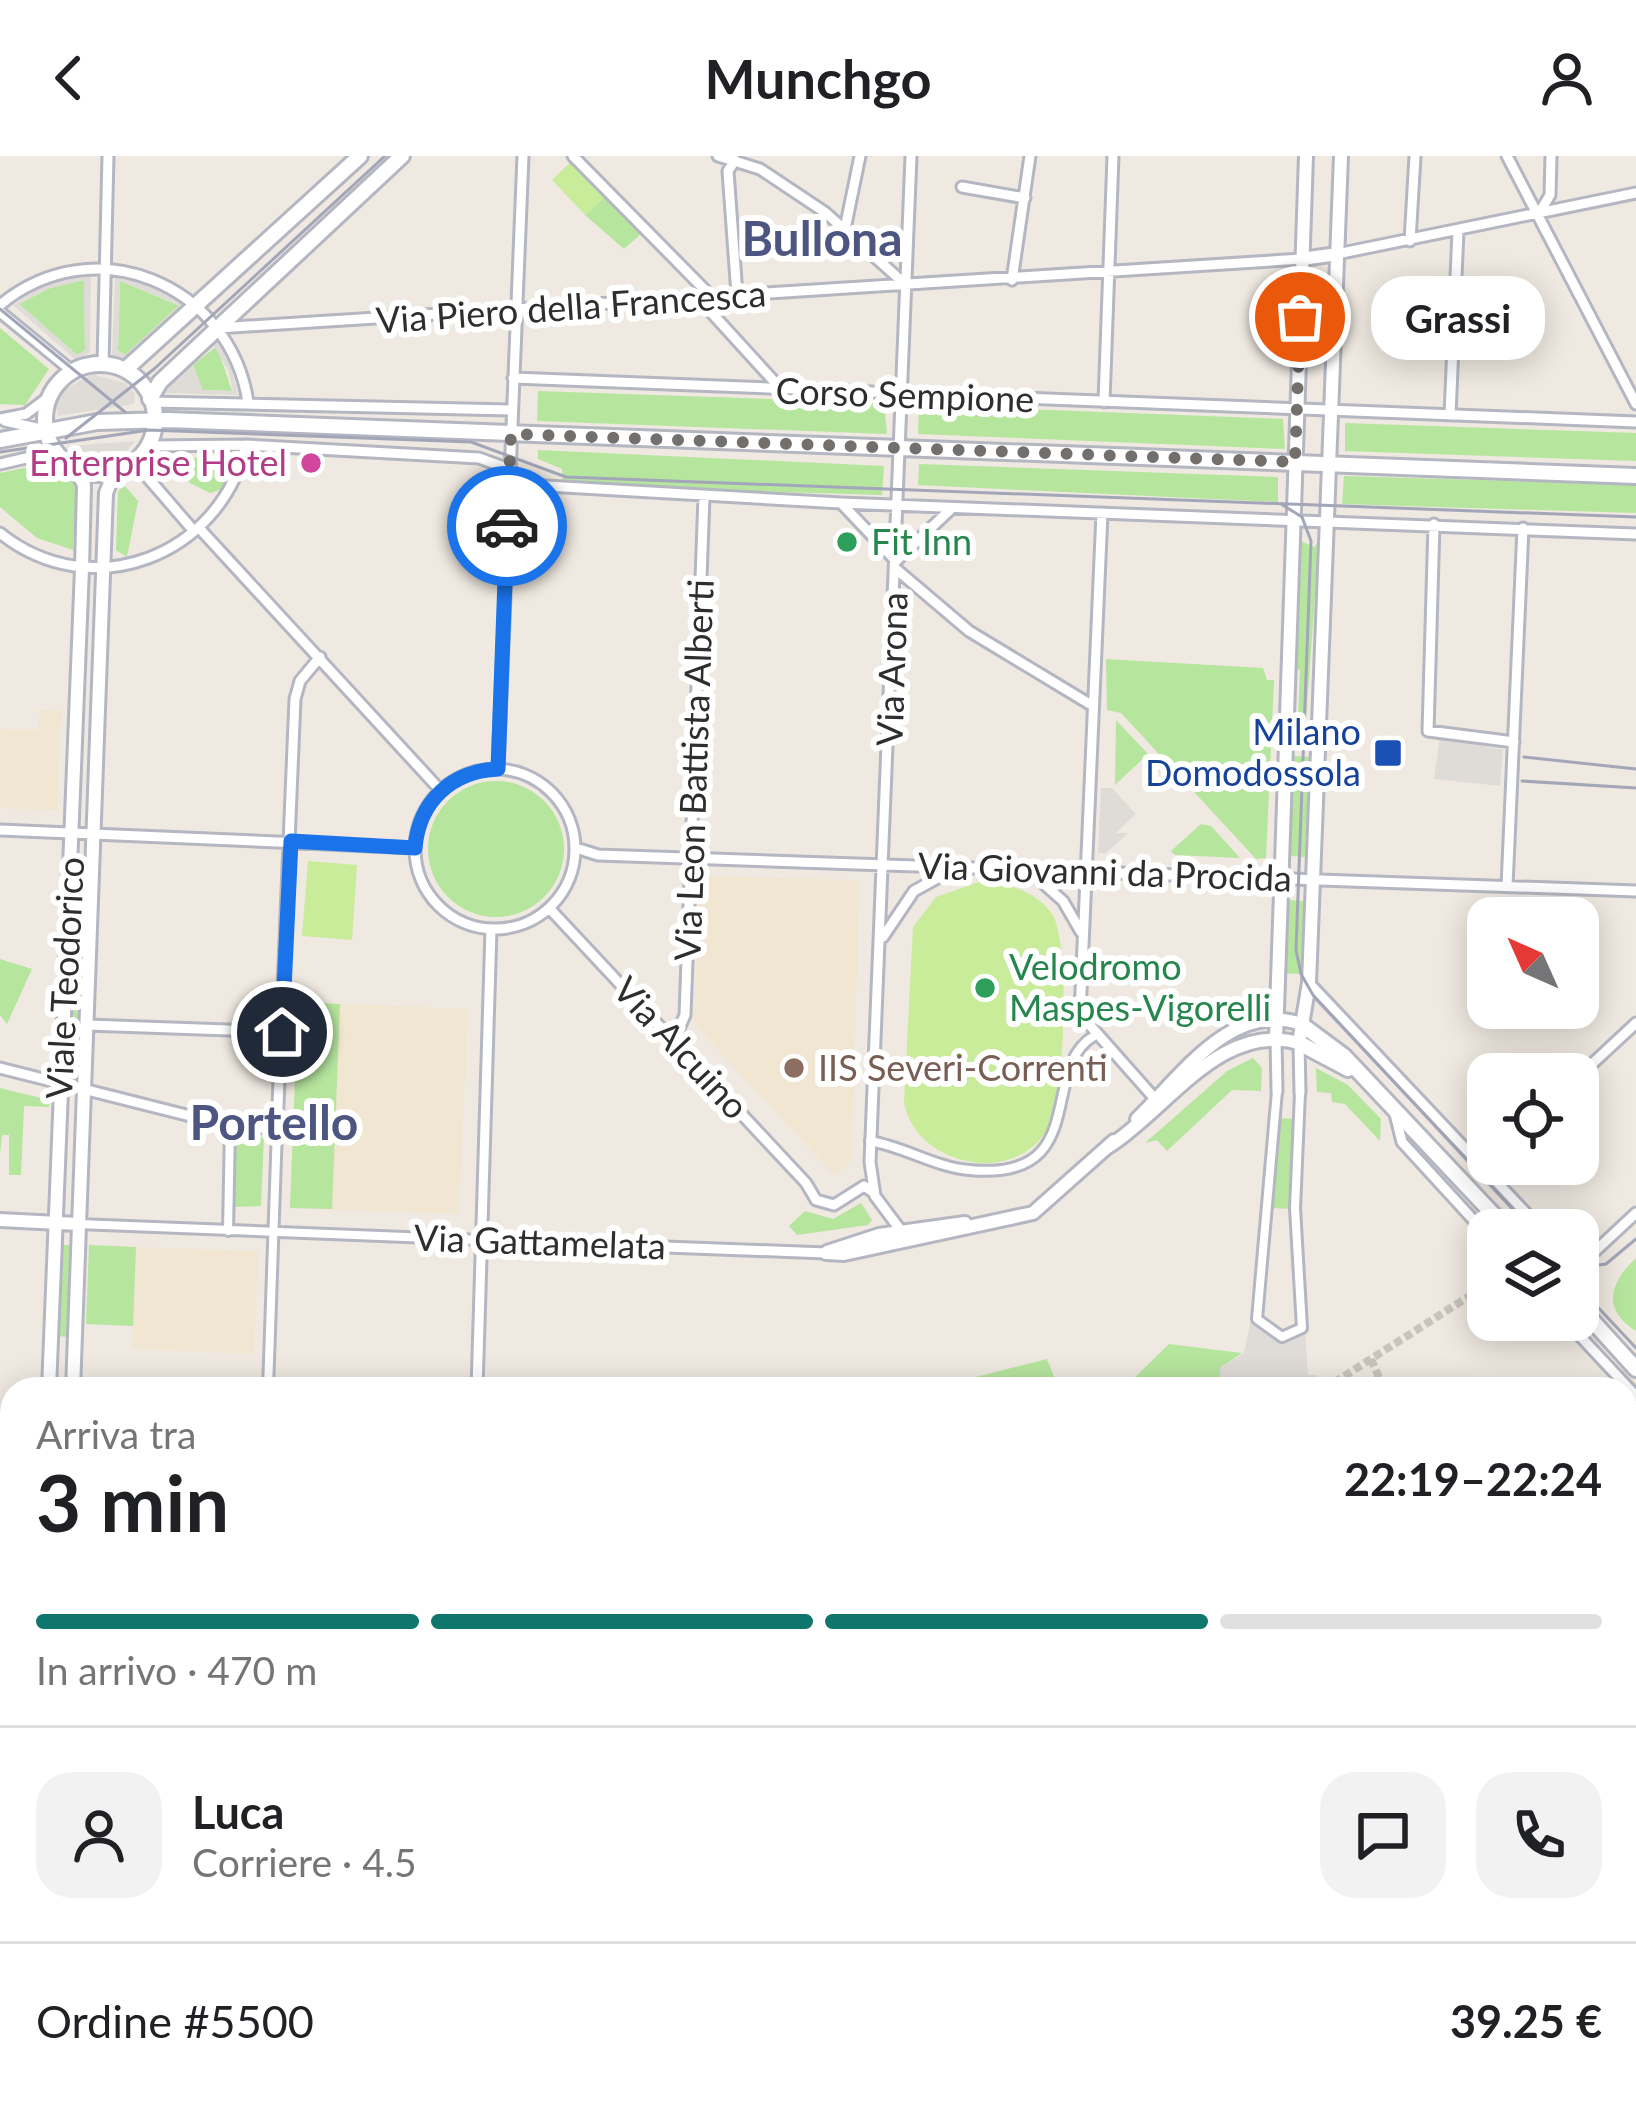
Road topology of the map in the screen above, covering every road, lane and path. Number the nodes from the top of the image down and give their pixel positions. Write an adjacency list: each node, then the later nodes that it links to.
1 (108, 156): 27 (street)
2 (361, 156): 34 (main road)
3 (402, 156): 37 (main road)
4 (523, 156): 36 (street)
5 (573, 156): 33 (street)
6 (718, 156): 16 (street)
7 (860, 156): 21 (street)
8 (911, 156): 30 (street, Via Arona)
9 (1030, 156): 19 (street)
10 (1113, 156): 28 (street)
11 (1306, 156): 25 (street)
12 (1342, 156): 24 (street)
13 (1415, 156): 23 (street)
14 (1507, 156): 20 (street)
15 (1551, 156): 20 (street)
16 (735, 160): 21 (street); 32 (street)
17 (962, 188): 19 (street)
18 (1636, 193): 20 (street, Via Piero della Francesca)
19 (1025, 198): 29 (street)
20 (1537, 213): 22 (street, Via Piero della Francesca); 48 (street)
21 (845, 230): 26 (street)
22 (1457, 231): 23 (street, Via Piero della Francesca); 52 (street)
23 (1410, 241): 24 (street, Via Piero della Francesca)
24 (1337, 254): 25 (street, Via Piero della Francesca); 51 (street)
25 (1302, 260): 28 (street, Via Piero della Francesca); 49 (street)
26 (877, 263): 30 (street); 31 (street)
27 (104, 268): 34 (street); 35 (street); 38 (street)
28 (1108, 273): 29 (street, Via Piero della Francesca); 47 (street)
29 (1012, 280): 30 (street, Via Piero della Francesca)
30 (906, 285): 31 (street, Via Piero della Francesca); 43 (street, Via Arona)
31 (868, 287): 32 (street, Via Piero della Francesca)
32 (737, 295): 33 (street, Via Piero della Francesca)
33 (706, 297): 36 (street, Via Piero della Francesca); 42 (street)
34 (198, 306): 37 (street); 39 (main road)
35 (0, 308): 40 (street)
36 (516, 311): 37 (street, Via Piero della Francesca); 41 (street)
37 (218, 328): 45 (main road); 46 (street)
38 (103, 363): 39 (main road); 40 (main road)
39 (127, 368): 45 (main road)
40 (72, 371): 44 (main road)
41 (513, 378): 42 (street, Corso Sempione); 50 (street)
42 (782, 390): 43 (street, Corso Sempione)
43 (902, 395): 47 (street, Corso Sempione); 61 (street, Via Arona)
44 (50, 396): 53 (street); 56 (main road)
45 (150, 400): 46 (street); 54 (main road)
46 (248, 402): 50 (street)
47 (1104, 402): 49 (street, Corso Sempione)
48 (1636, 404)
49 (1297, 409): 51 (street, Corso Sempione); 63 (street)
50 (512, 410): 57 (street)
51 (1330, 411): 52 (street, Corso Sempione); 64 (street)
52 (1450, 415): 55 (street, Corso Sempione)
53 (0, 420): 56 (street)
54 (154, 420): 56 (main road, Corso Sempione); 57 (main road, Corso Sempione); 60 (main road)
55 (1636, 422)
56 (46, 431): 58 (main road, Corso Sempione); 62 (main road)
57 (511, 434): 61 (main road, Corso Sempione); 68 (street)
58 (0, 440)
59 (250, 445): 60 (street); 68 (street); 79 (street)
60 (150, 446): 67 (main road)
61 (900, 448): 63 (main road, Corso Sempione); 72 (street, Via Arona)
62 (56, 451): 65 (street); 66 (main road)
63 (1295, 462): 64 (main road, Corso Sempione); 75 (street)
64 (1328, 463): 69 (main road, Corso Sempione); 76 (street)
65 (0, 464)
66 (76, 469): 67 (main road); 83 (street, Viale Teodorico)
67 (120, 471): 79 (street); 84 (street, Viale Teodorico)
68 (509, 473): 70 (street); 88 (street)
69 (1636, 476)
70 (704, 496): 71 (street); 96 (street, Via Leon Battista Alberti)
71 (841, 503): 72 (street); 82 (street)
72 (898, 505): 73 (street); 82 (street, Via Arona)
73 (952, 508): 74 (street); 82 (street)
74 (1102, 513): 75 (street); 86 (street)
75 (1295, 519): 76 (street); 101 (street)
76 (1325, 519): 77 (street); 102 (street)
77 (1435, 524): 78 (street); 87 (street)
78 (1523, 528): 81 (street); 87 (street)
79 (200, 529): 84 (street); 85 (street)
80 (0, 532): 83 (street)
81 (1636, 534)
82 (896, 565): 86 (street); 97 (street, Via Arona)
83 (82, 568): 84 (street); 91 (street, Viale Teodorico)
84 (104, 568): 92 (street, Viale Teodorico)
85 (320, 657): 89 (street); 93 (street)
86 (1093, 706): 100 (street)
87 (1514, 742): 103 (street)
88 (498, 769): 89 (street); 95 (street)
89 (441, 790): 94 (street)
90 (0, 830): 91 (street)
91 (72, 833): 92 (street); 121 (street, Viale Teodorico)
92 (92, 834): 93 (street); 113 (street, Viale Teodorico)
93 (291, 841): 94 (street); 114 (street)
94 (415, 848): 106 (street)
95 (576, 848): 96 (street, Via Giovanni da Procida); 105 (street)
96 (690, 858): 97 (street, Via Giovanni da Procida); 117 (street, Via Leon Battista Alberti)
97 (884, 864): 98 (street, Via Giovanni da Procida); 108 (street, Via Arona)
98 (959, 867): 99 (street, Via Giovanni da Procida); 108 (street, Via Arona)
99 (1027, 869): 100 (street, Via Giovanni da Procida); 107 (street)
100 (1085, 871): 101 (street, Via Giovanni da Procida); 107 (street)
101 (1281, 878): 102 (street, Via Giovanni da Procida); 110 (street)
102 (1313, 879): 103 (street, Via Giovanni da Procida); 109 (street)
103 (1508, 886): 104 (street, Via Giovanni da Procida)
104 (1636, 891)
105 (550, 909): 106 (street); 117 (street, Via Alcuino)
106 (491, 929): 145 (street)
107 (1082, 936): 115 (street)
108 (880, 944): 130 (street, Via Arona)
109 (1309, 983): 112 (street); 131 (street)
110 (1274, 1018): 112 (street); 116 (street); 126 (street)
111 (1636, 1023): 119 (street)
112 (1301, 1024): 118 (street); 122 (main road)
113 (87, 1025): 114 (street); 123 (street, Viale Teodorico)
114 (282, 1032): 129 (street)
115 (1094, 1036): 126 (street); 130 (street)
116 (1276, 1039): 118 (street); 124 (street); 132 (street)
117 (674, 1040): 134 (street, Via Alcuino)
118 (1299, 1043): 122 (main road); 125 (street)
119 (1599, 1057)
120 (0, 1068): 121 (street)
121 (60, 1083): 123 (street); 140 (street, Viale Teodorico)
122 (1372, 1086): 127 (main road)
123 (84, 1089): 128 (street); 141 (street, Viale Teodorico)
124 (1277, 1091): 125 (street)
125 (1300, 1093)
126 (1156, 1100): 132 (street)
127 (1395, 1110): 135 (main road); 137 (street)
128 (230, 1126): 129 (street); 142 (street)
129 (278, 1130): 143 (street)
130 (870, 1141): 134 (street, Via Arona)
131 (1467, 1145)
132 (1108, 1147): 144 (street)
133 (1504, 1185): 136 (street)
134 (874, 1193): 144 (street)
135 (1488, 1209)
136 (1524, 1209)
137 (1467, 1213)
138 (1636, 1213): 146 (street)
139 (0, 1220): 140 (street)
140 (55, 1222): 141 (street); 151 (street, Viale Teodorico)
141 (78, 1224): 142 (street); 152 (street, Viale Teodorico)
142 (227, 1231): 143 (street, Via Gattamelata)
143 (273, 1233): 145 (street, Via Gattamelata); 153 (street)
144 (904, 1236): 147 (street)
145 (481, 1240): 147 (street, Via Gattamelata); 154 (street)
146 (1599, 1247)
147 (826, 1252)
148 (1599, 1328): 150 (main road)
149 (1585, 1341): 155 (street)
150 (1636, 1369)
151 (49, 1377)
152 (73, 1377)
153 (268, 1377)
154 (477, 1377)
155 (1618, 1377)

